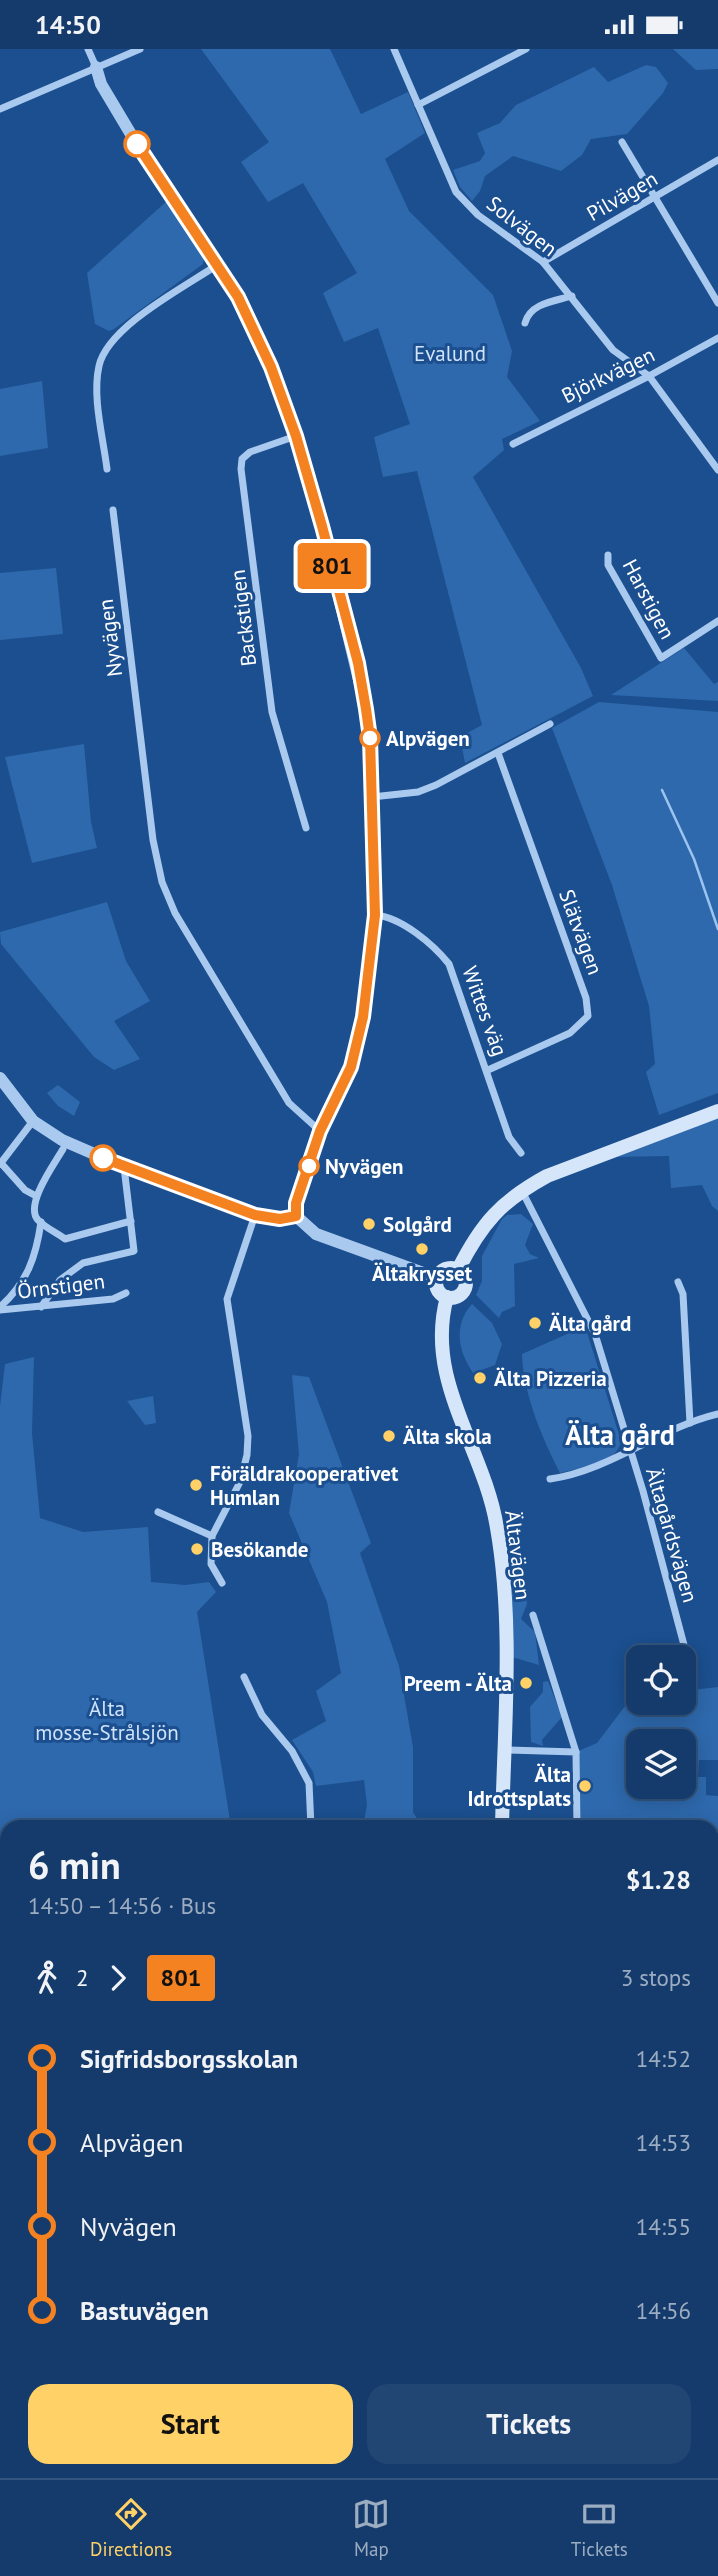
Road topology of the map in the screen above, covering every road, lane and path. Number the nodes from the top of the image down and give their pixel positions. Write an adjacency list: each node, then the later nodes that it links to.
1 (88, 49): 5 (street)
2 (140, 49): 5 (street)
3 (394, 49): 6 (street, Solvägen)
4 (526, 49): 6 (street)
5 (96, 67): 7 (street); 12 (street)
6 (418, 105): 11 (street, Solvägen)
7 (0, 109)
8 (622, 142): 10 (street)
9 (718, 160): 10 (street, Pilvägen)
10 (655, 197): 11 (street, Pilvägen); 14 (street)
11 (543, 262): 13 (street, Solvägen)
12 (218, 264): 18 (street); 20 (street)
13 (572, 296): 15 (street); 17 (street, Solvägen)
14 (718, 303)
15 (525, 323)
16 (718, 338): 17 (street, Björkvägen)
17 (649, 376): 19 (street, Björkvägen); 21 (street, Solvägen)
18 (296, 436): 27 (street); 28 (street, Backstigen)
19 (513, 444)
20 (107, 469)
21 (718, 470)
22 (113, 510): 34 (street, Nyvägen)
23 (608, 555): 24 (street, Harstigen)
24 (718, 621)
25 (550, 724): 26 (street)
26 (498, 753): 27 (street); 30 (street, Slätvägen)
27 (372, 797): 29 (street)
28 (306, 828)
29 (375, 915): 30 (street, Wittes väg); 34 (street)
30 (488, 1070): 36 (street, Wittes väg)
31 (0, 1078): 33 (street)
32 (718, 1111): 39 (main road)
33 (33, 1121): 37 (street); 38 (street)
34 (320, 1131): 42 (street)
35 (63, 1149): 40 (street)
36 (521, 1153)
37 (0, 1164): 40 (street)
38 (124, 1167): 41 (street); 43 (street)
39 (522, 1190): 45 (main road); 54 (street, Ältagårdsvägen)
40 (36, 1196): 44 (street)
41 (255, 1215): 42 (street); 57 (street)
42 (296, 1216): 46 (street)
43 (131, 1221): 44 (street); 50 (street)
44 (41, 1222): 51 (street)
45 (458, 1270): 46 (main road); 49 (main road)
46 (437, 1278): 49 (main road)
47 (678, 1282): 53 (street)
48 (126, 1293): 50 (street, Örnstigen)
49 (447, 1297): 62 (main road, Ältavägen)
50 (41, 1307): 51 (street, Örnstigen)
51 (0, 1309)
52 (718, 1414): 53 (street)
53 (690, 1423): 54 (street)
54 (629, 1452): 55 (street); 60 (street, Ältagårdsvägen)
55 (550, 1479)
56 (158, 1512): 57 (street)
57 (212, 1536): 58 (street)
58 (222, 1583)
59 (533, 1615): 63 (street)
60 (684, 1645)
61 (244, 1677): 64 (street)
62 (503, 1751): 63 (street); 65 (main road, Ältavägen)
63 (576, 1752): 66 (street)
64 (311, 1820)
65 (502, 1820)
66 (576, 1820)

